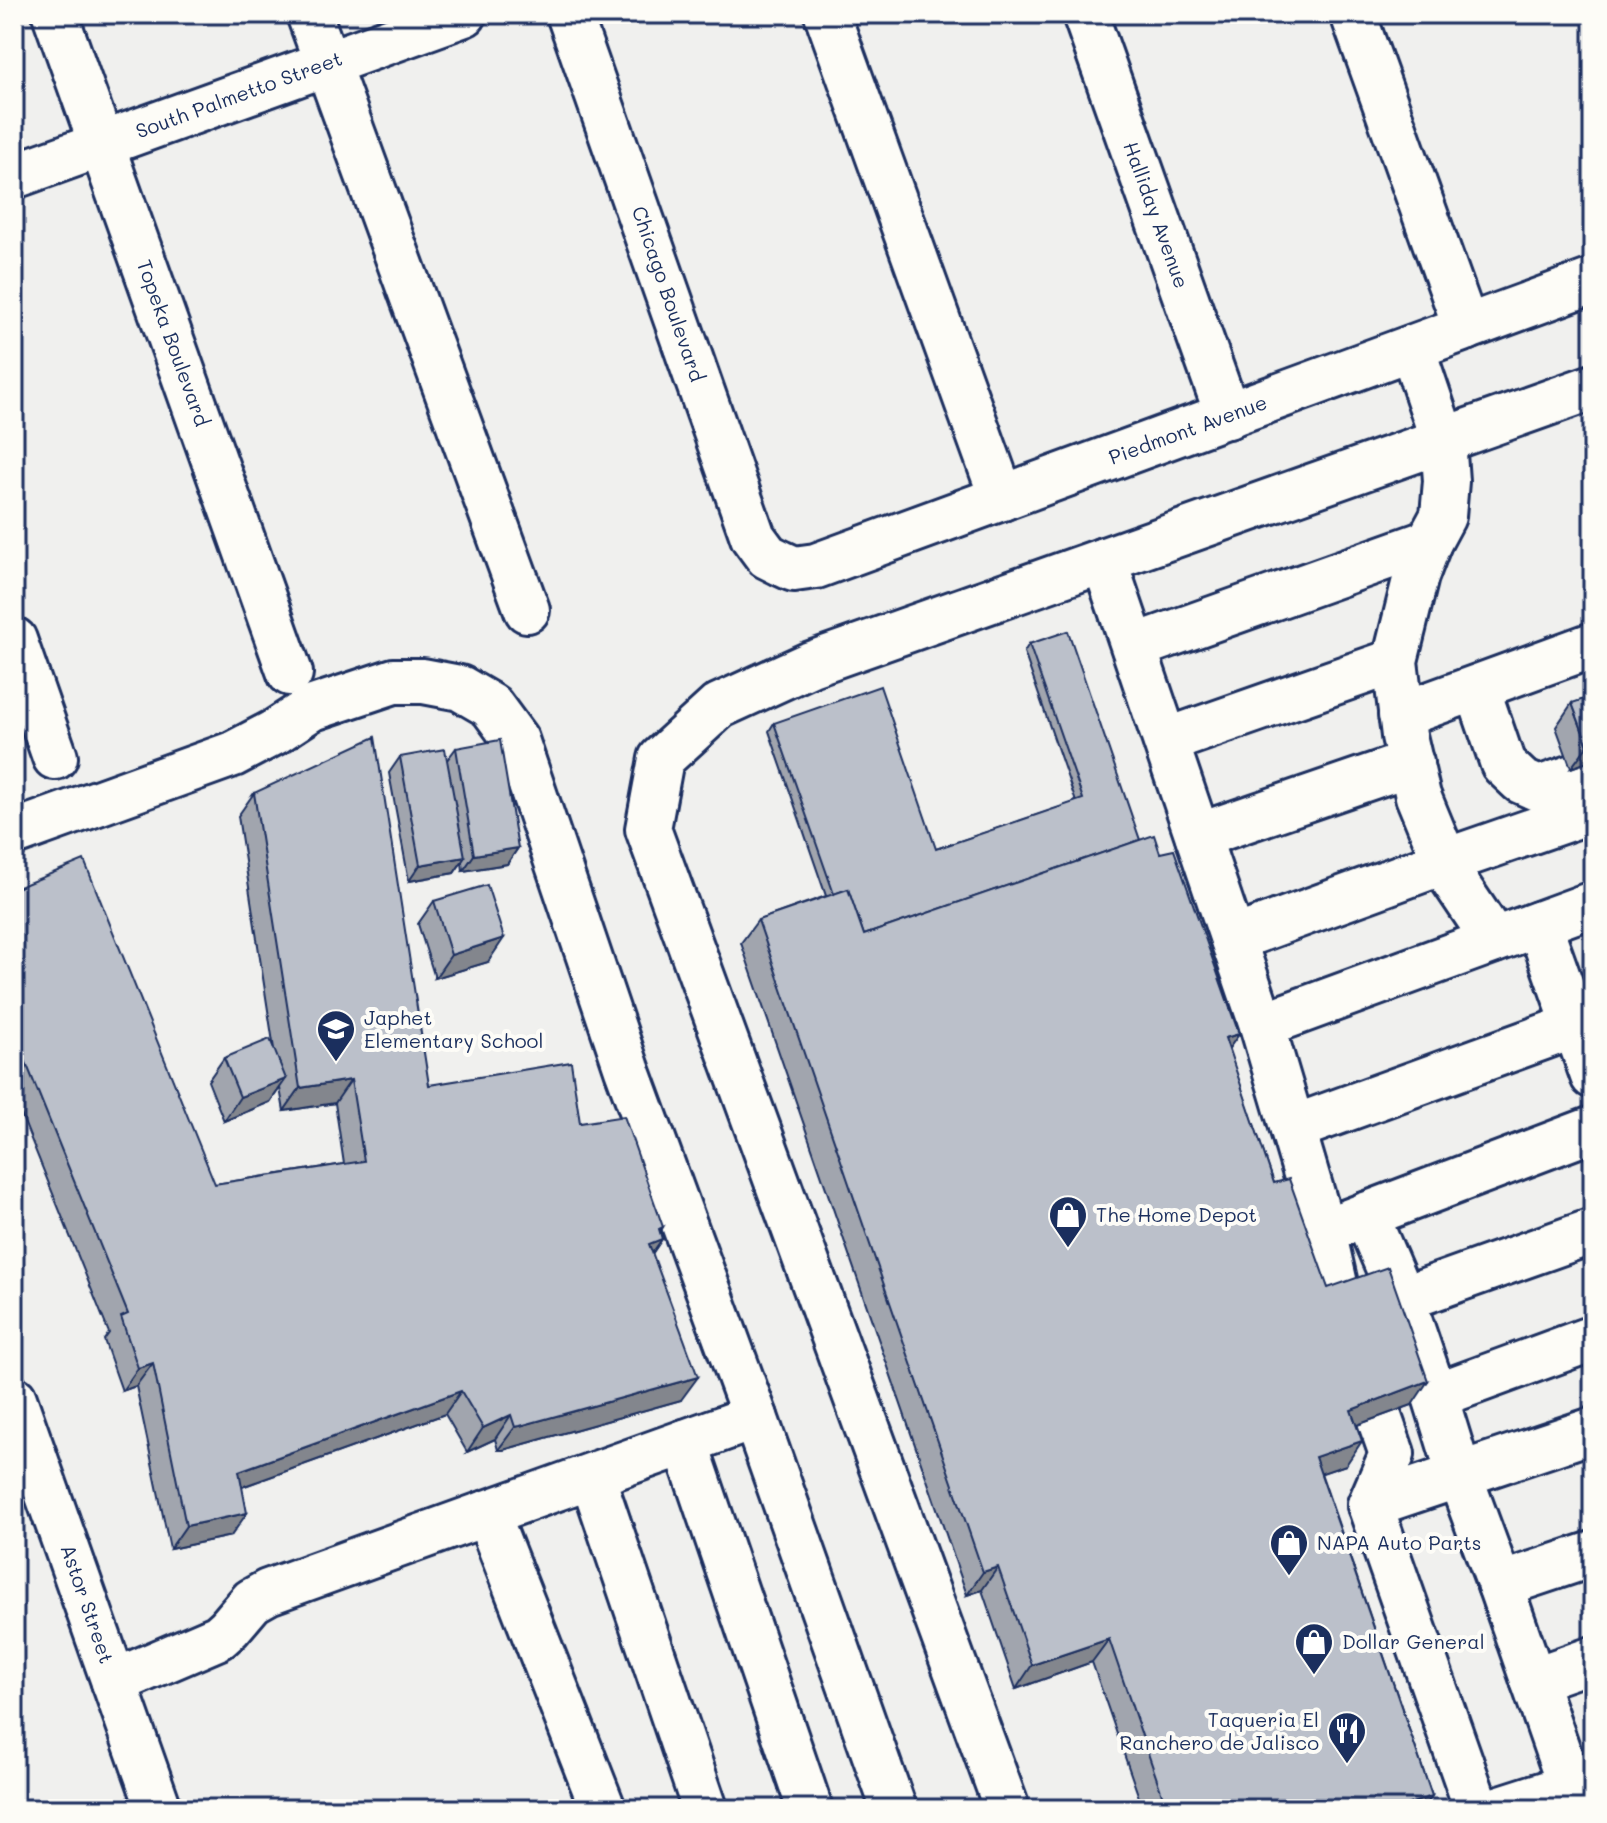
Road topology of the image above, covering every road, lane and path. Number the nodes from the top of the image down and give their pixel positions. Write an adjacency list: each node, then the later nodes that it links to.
1 (55, 14): 9 (street, Topeka Boulevard)
2 (309, 14): 8 (street)
3 (464, 14): 8 (street, South Palmetto Street)
4 (569, 14): 20 (street, Chicago Boulevard)
5 (827, 14): 17 (street)
6 (1085, 14): 15 (street, Halliday Avenue)
7 (1353, 14): 12 (street)
8 (327, 63): 9 (street, South Palmetto Street); 21 (street)
9 (102, 145): 10 (street, South Palmetto Street); 26 (street, Topeka Boulevard)
10 (14, 176)
11 (1593, 281): 12 (street, Piedmont Avenue)
12 (1466, 328): 13 (street, Piedmont Avenue)
13 (1412, 348): 15 (street, Piedmont Avenue); 16 (street)
14 (1593, 387): 16 (street)
15 (1228, 416): 17 (street, Piedmont Avenue)
16 (1443, 440): 18 (street); 19 (street)
17 (1002, 498): 20 (street, Piedmont Avenue)
18 (1429, 542): 24 (street); 25 (street)
19 (1104, 560): 24 (street); 74 (street)
20 (781, 563)
21 (527, 610)
22 (14, 640): 30 (street)
23 (1593, 645): 27 (street)
24 (1134, 647): 29 (street)
25 (1395, 661): 28 (street); 29 (street)
26 (290, 673)
27 (1477, 688): 28 (street); 32 (street)
28 (1401, 715): 31 (street)
29 (1166, 741): 35 (street)
30 (55, 757)
31 (1411, 763): 35 (street); 36 (street)
32 (1593, 770)
33 (1593, 810): 36 (street)
34 (14, 833): 54 (street)
35 (1198, 836): 39 (street)
36 (1446, 861): 39 (street); 40 (street)
37 (1593, 904): 38 (street)
38 (1539, 924): 40 (street); 41 (street)
39 (1233, 939): 42 (street)
40 (1494, 940): 42 (street)
41 (1584, 1022): 43 (street); 44 (street)
42 (1262, 1025): 44 (street)
43 (1593, 1076)
44 (1293, 1128): 47 (street)
45 (1593, 1129): 46 (street)
46 (1366, 1215): 47 (street); 49 (street)
47 (1323, 1231): 50 (street)
48 (1593, 1231): 49 (street)
49 (1402, 1299): 52 (street)
50 (1339, 1302)
51 (1593, 1338): 52 (street)
52 (1435, 1396): 59 (street)
53 (14, 1399): 58 (street, Astor Street)
54 (755, 1417): 57 (street); 73 (street)
55 (1379, 1417): 61 (street)
56 (1593, 1430): 59 (street)
57 (685, 1442): 60 (street); 72 (street)
58 (23, 1450): 67 (street, Astor Street)
59 (1459, 1474): 61 (street); 64 (street)
60 (592, 1476): 62 (street); 71 (street)
61 (1370, 1505): 75 (street)
62 (487, 1513): 67 (street); 70 (street)
63 (1593, 1554): 64 (street)
64 (1500, 1585): 66 (street)
65 (1593, 1659): 66 (street)
66 (1533, 1680): 68 (street)
67 (114, 1682): 69 (street, Astor Street)
68 (1580, 1789): 76 (street)
69 (159, 1809)
70 (603, 1809)
71 (705, 1809)
72 (810, 1809)
73 (894, 1809)
74 (1007, 1809)
75 (1477, 1809)
76 (1498, 1809)

